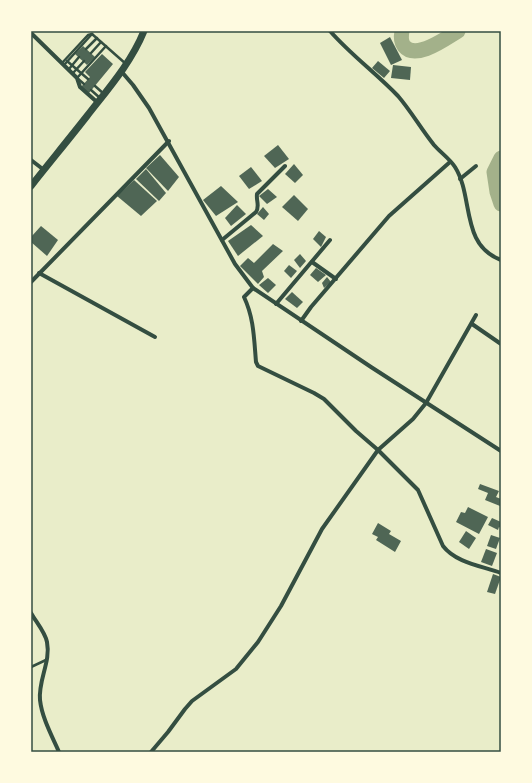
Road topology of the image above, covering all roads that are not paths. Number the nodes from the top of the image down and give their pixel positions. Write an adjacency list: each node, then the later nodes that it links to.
1 (144, 31): 13 (main road)
2 (330, 31): 27 (street)
3 (31, 34): 10 (street)
4 (97, 38): 5 (lane); 7 (lane); 10 (lane)
5 (101, 42): 6 (lane); 8 (lane)
6 (106, 46): 13 (lane); 18 (lane)
7 (86, 49)
8 (91, 53)
9 (79, 57): 12 (lane)
10 (65, 62): 12 (lane); 14 (street)
11 (84, 62): 15 (lane)
12 (72, 65): 14 (lane); 15 (lane)
13 (126, 65): 16 (main road)
14 (69, 69): 17 (street)
15 (77, 69): 17 (lane); 18 (lane)
16 (121, 71): 24 (main road); 25 (street)
17 (73, 73): 19 (street)
18 (81, 73): 19 (lane); 20 (lane)
19 (77, 78): 21 (lane); 24 (street)
20 (88, 79)
21 (84, 84)
22 (95, 86): 24 (lane)
23 (91, 90): 24 (lane)
24 (101, 99): 30 (main road)
25 (169, 141): 33 (street); 37 (street)
26 (31, 160): 30 (street)
27 (450, 162): 31 (street); 38 (street)
28 (286, 166): 33 (street)
29 (476, 166): 31 (street)
30 (44, 170): 32 (main road)
31 (460, 179): 35 (street)
32 (31, 186)
33 (222, 240): 40 (street)
34 (330, 240): 36 (street)
35 (501, 260)
36 (312, 262): 38 (street); 41 (street)
37 (39, 274): 39 (street); 45 (street)
38 (336, 279): 43 (street)
39 (31, 282)
40 (253, 288): 41 (street); 48 (street)
41 (276, 304): 43 (street)
42 (476, 315): 44 (street)
43 (301, 321): 47 (street)
44 (472, 324): 46 (street); 47 (street)
45 (155, 337)
46 (501, 344)
47 (426, 403): 48 (street); 49 (street)
48 (378, 450): 50 (street); 55 (street)
49 (501, 451)
50 (501, 572)
51 (31, 613): 52 (street)
52 (47, 660): 53 (lane); 54 (street)
53 (31, 667)
54 (59, 752)
55 (151, 752)

